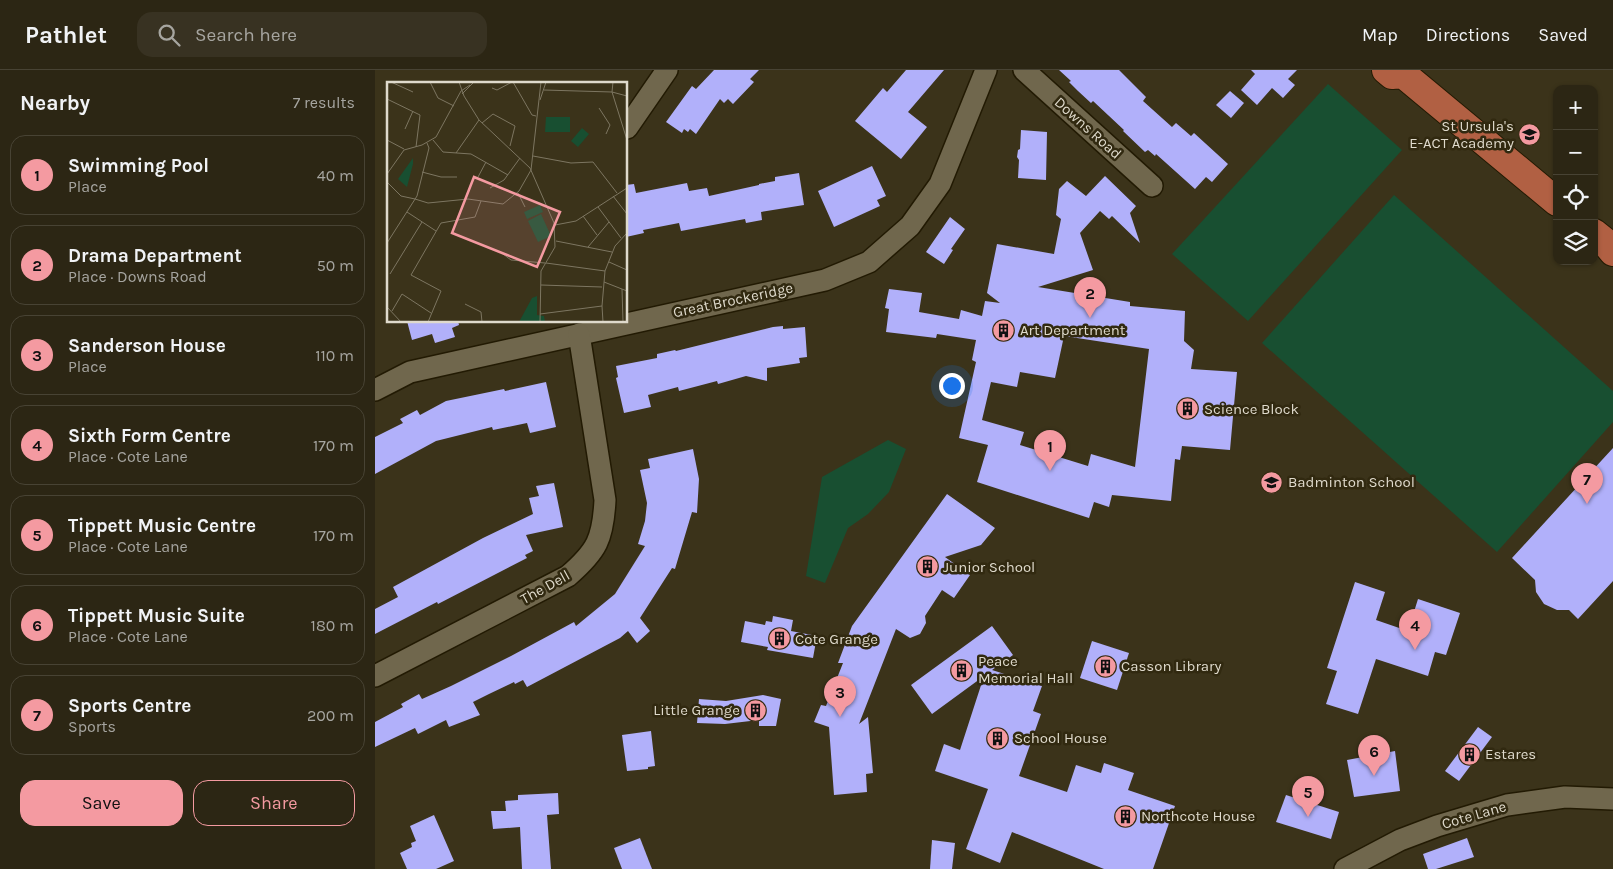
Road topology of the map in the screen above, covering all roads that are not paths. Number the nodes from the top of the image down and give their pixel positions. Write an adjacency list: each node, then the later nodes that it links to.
1 (667, 70): 5 (street)
2 (986, 70): 8 (street, Great Brockeridge)
3 (1024, 70): 6 (street, Downs Road)
4 (1398, 71): 7 (main road)
5 (627, 128)
6 (1152, 186)
7 (1553, 199)
8 (579, 334): 9 (street, Great Brockeridge); 10 (street, The Dell)
9 (375, 390)
10 (375, 676)
11 (1613, 799): 12 (street, Cote Lane)
12 (1345, 869)

